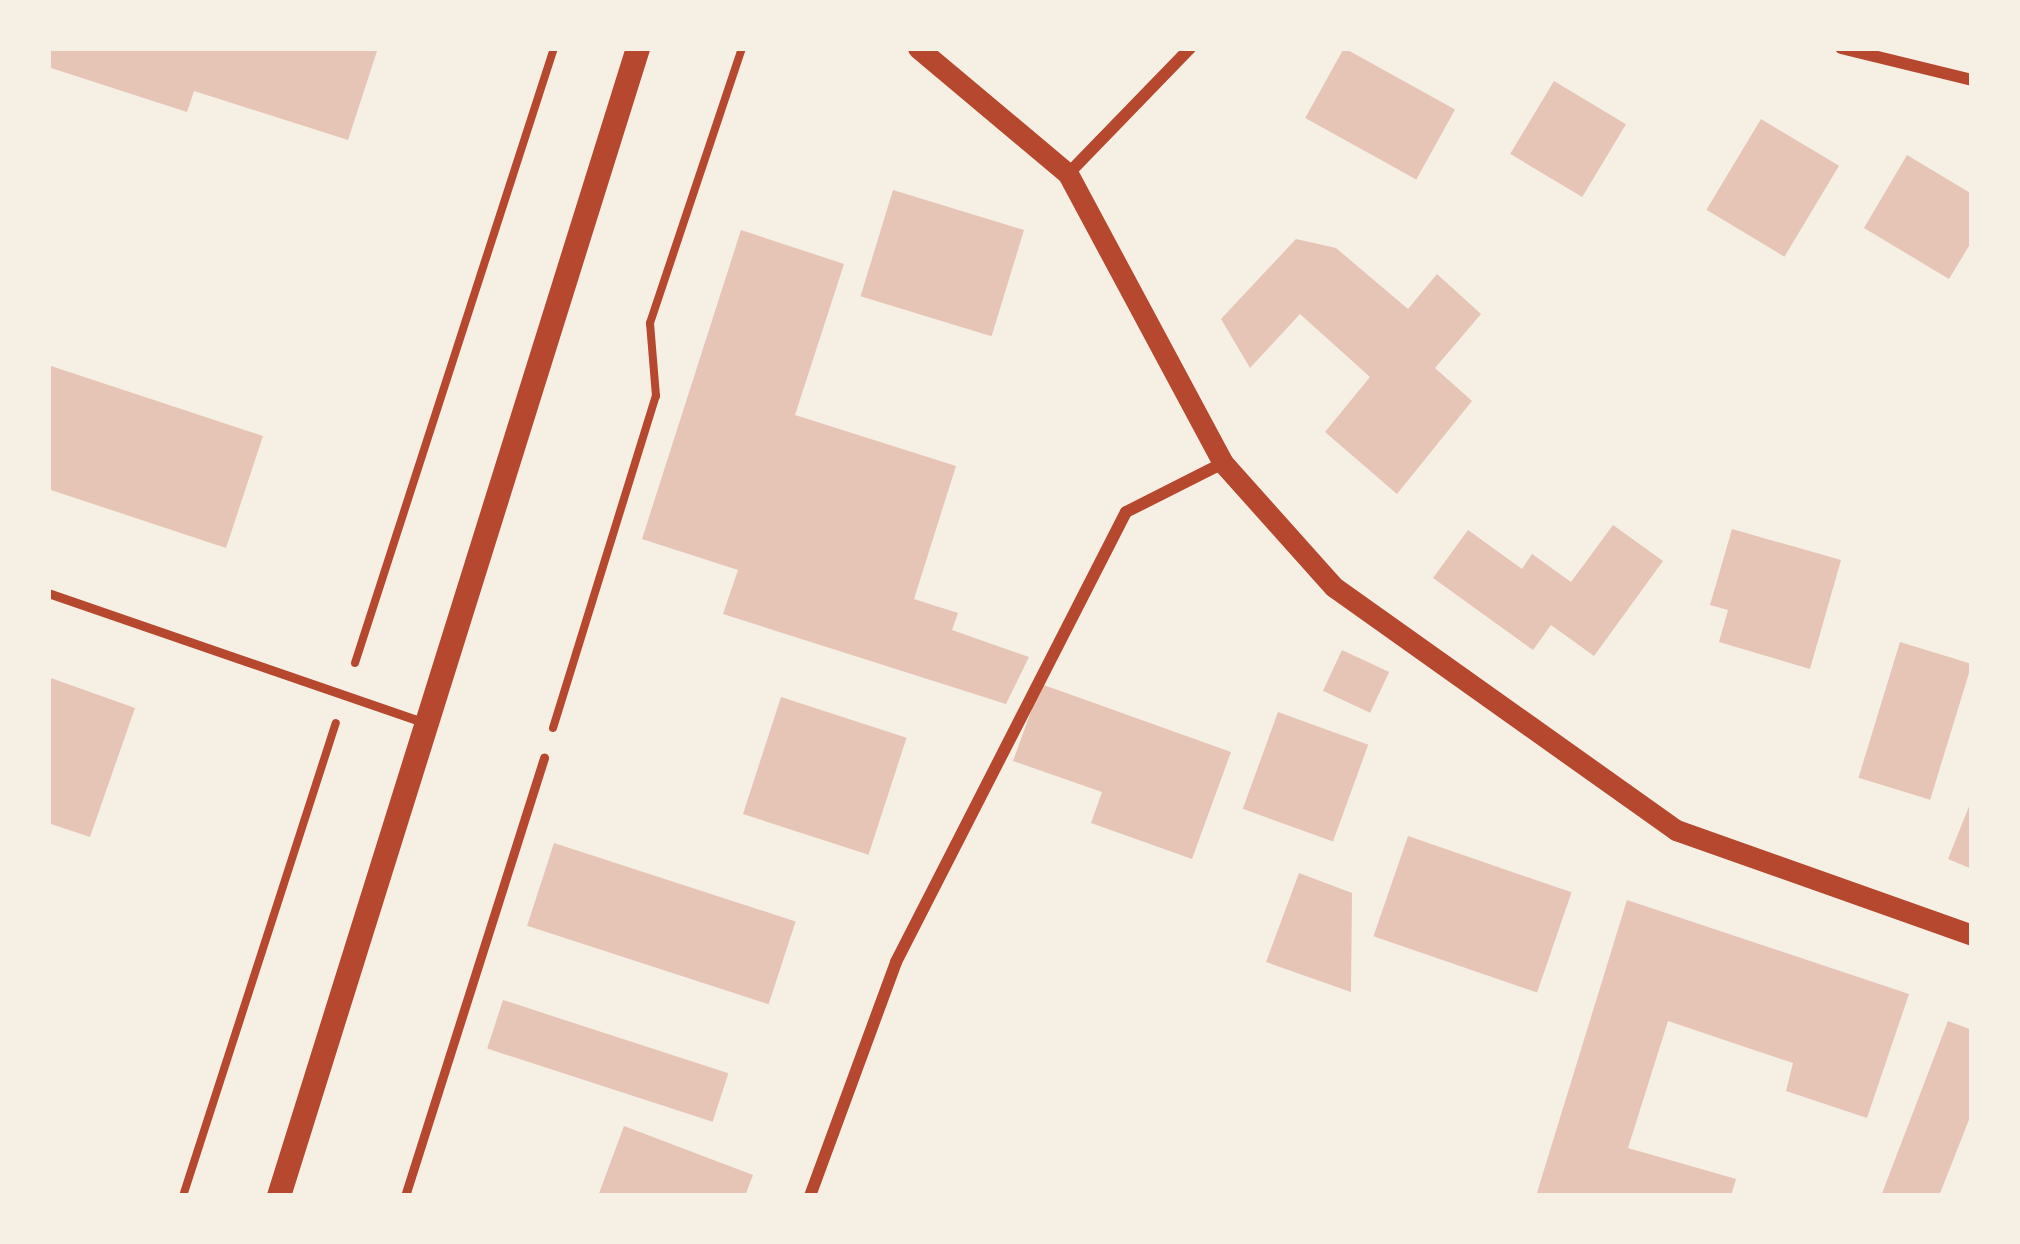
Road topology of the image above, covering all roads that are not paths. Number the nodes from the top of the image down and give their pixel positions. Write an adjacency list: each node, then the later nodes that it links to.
1 (638, 48): 9 (main road)
2 (918, 48): 6 (street)
3 (1190, 48): 6 (street)
4 (1841, 48): 5 (street)
5 (1972, 80)
6 (1068, 174): 7 (street)
7 (1223, 464): 11 (street); 14 (street)
8 (48, 593): 9 (lane)
9 (426, 723): 12 (main road)
10 (544, 758): 13 (lane)
11 (1972, 935)
12 (279, 1196)
13 (405, 1196)
14 (810, 1196)

